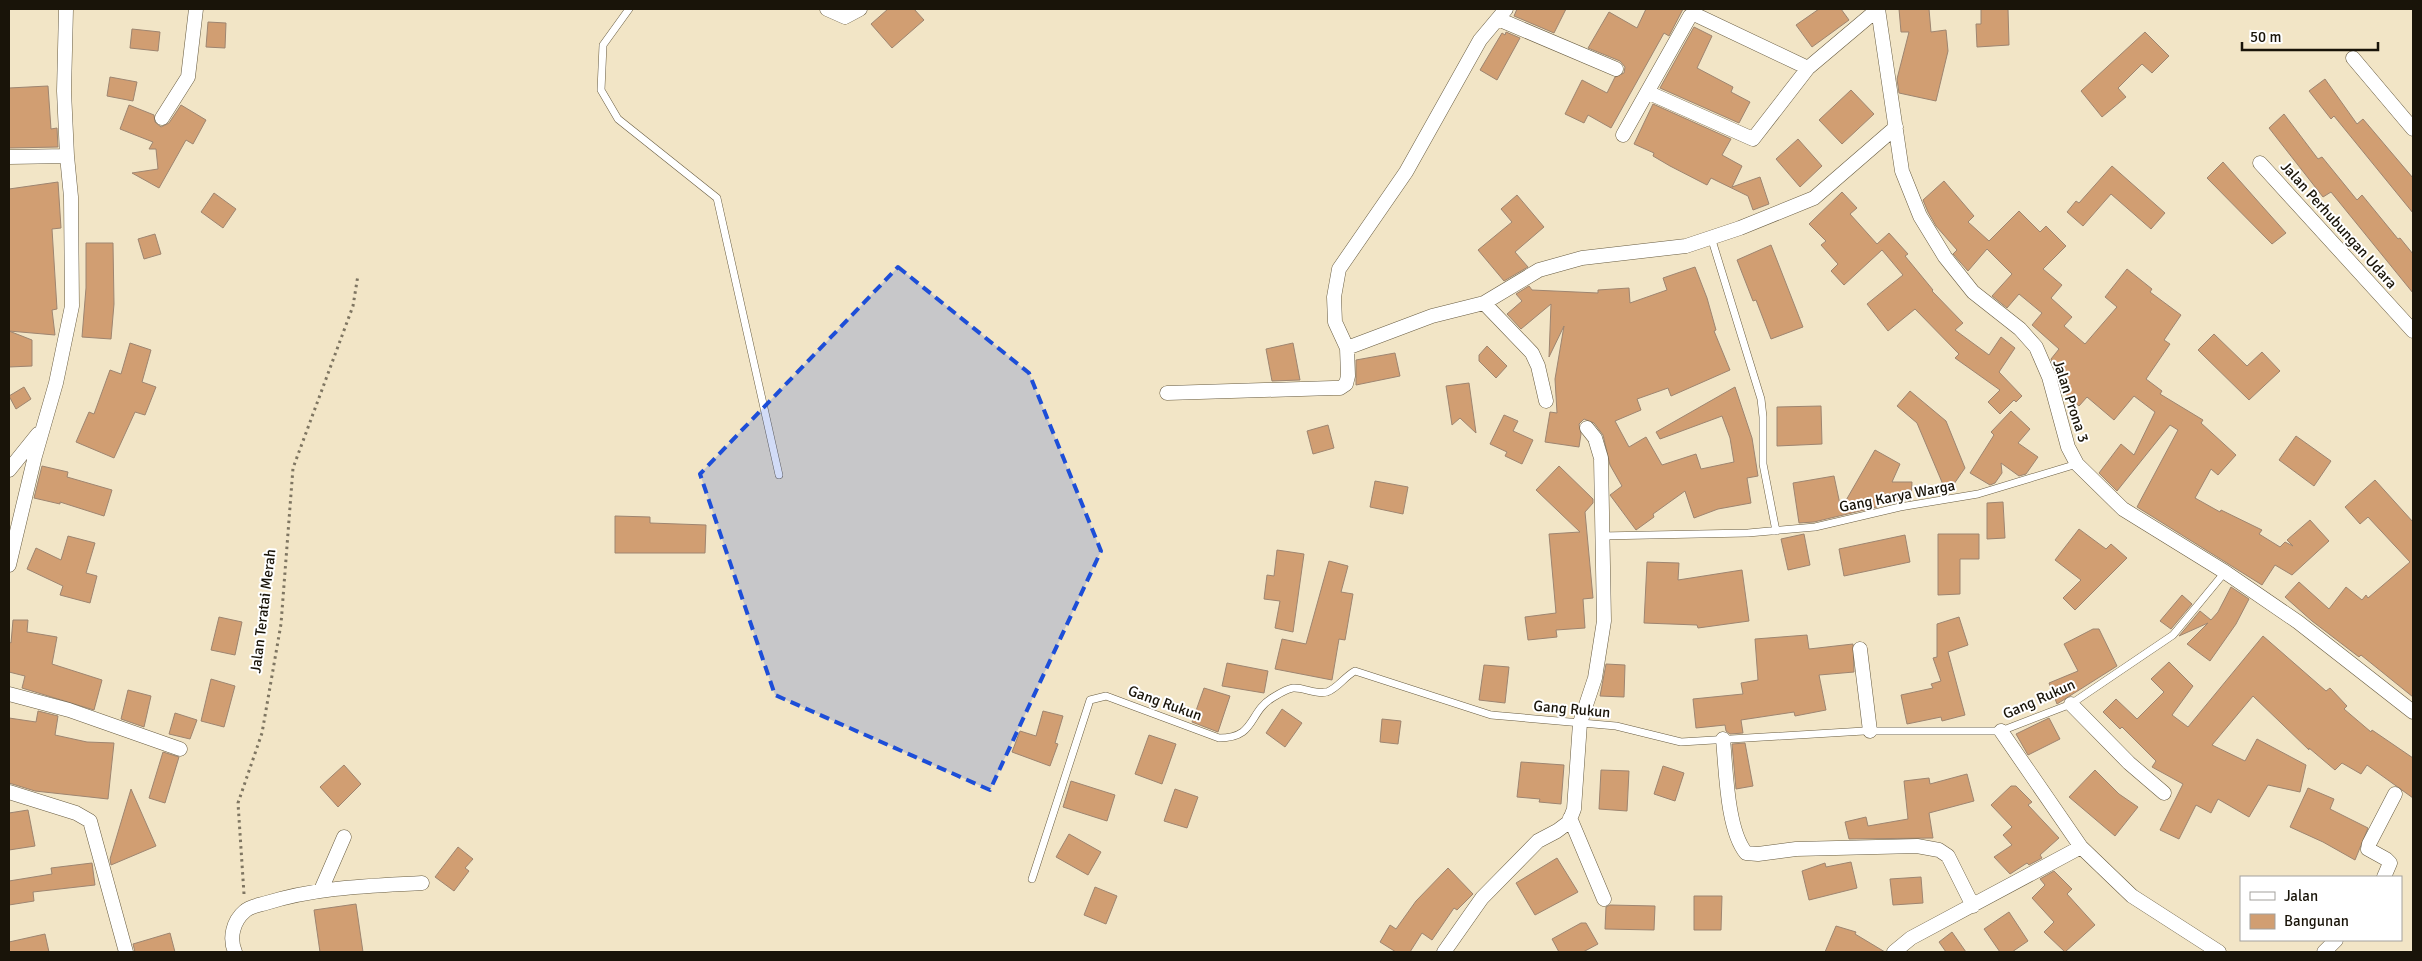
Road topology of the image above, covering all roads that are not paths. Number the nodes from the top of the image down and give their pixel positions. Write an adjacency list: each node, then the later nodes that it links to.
1 (66, 9): 16 (street)
2 (196, 9): 12 (street)
3 (629, 9): 29 (lane)
4 (827, 9): 5 (street)
5 (860, 9)
6 (1878, 9): 9 (street); 13 (street, Jalan Prona 3)
7 (1502, 14): 10 (street); 22 (street)
8 (2353, 58): 14 (street)
9 (1808, 68): 11 (street); 11 (street)
10 (1616, 69)
11 (1647, 92): 15 (street)
12 (162, 118)
13 (1896, 128): 19 (street); 27 (street, Jalan Prona 3)
14 (2413, 129)
15 (1623, 135)
16 (67, 156): 17 (street); 25 (street)
17 (9, 157)
18 (2260, 162): 21 (street, Jalan Perhubungan Udara)
19 (1711, 237): 20 (street); 30 (lane)
20 (1484, 303): 22 (street); 24 (street)
21 (2413, 332)
22 (1347, 348): 23 (street)
23 (1167, 393)
24 (1546, 400)
25 (43, 428): 28 (street); 32 (street)
26 (1587, 428): 31 (street)
27 (2076, 464): 30 (lane, Gang Karya Warga); 33 (street, Jalan Prona 3)
28 (9, 470)
29 (779, 475)
30 (1776, 531): 31 (lane, Gang Karya Warga)
31 (1601, 536): 38 (street)
32 (9, 565)
33 (2225, 572): 36 (lane, Gang Rukun); 37 (street, Jalan Prona 3)
34 (1860, 649): 39 (street)
35 (9, 694): 42 (street)
36 (2071, 704): 40 (lane, Gang Rukun); 44 (street)
37 (2413, 712)
38 (1580, 724): 41 (lane, Gang Rukun); 46 (street); 50 (lane, Gang Rukun)
39 (1870, 730): 40 (lane, Gang Rukun); 41 (lane, Gang Rukun)
40 (2001, 731): 48 (street)
41 (1723, 739): 54 (street)
42 (180, 749)
43 (9, 792): 56 (street)
44 (2164, 793)
45 (2395, 794): 49 (street)
46 (1570, 818): 53 (street); 58 (street)
47 (344, 837): 52 (street)
48 (2080, 847): 54 (street); 60 (street)
49 (2384, 876)
50 (1032, 879)
51 (422, 883): 52 (street)
52 (321, 890): 57 (street)
53 (1604, 899)
54 (1973, 906): 59 (street)
55 (2335, 941): 61 (street)
56 (126, 952)
57 (235, 952)
58 (1444, 952)
59 (1894, 952)
60 (2219, 952)
61 (2324, 952)

